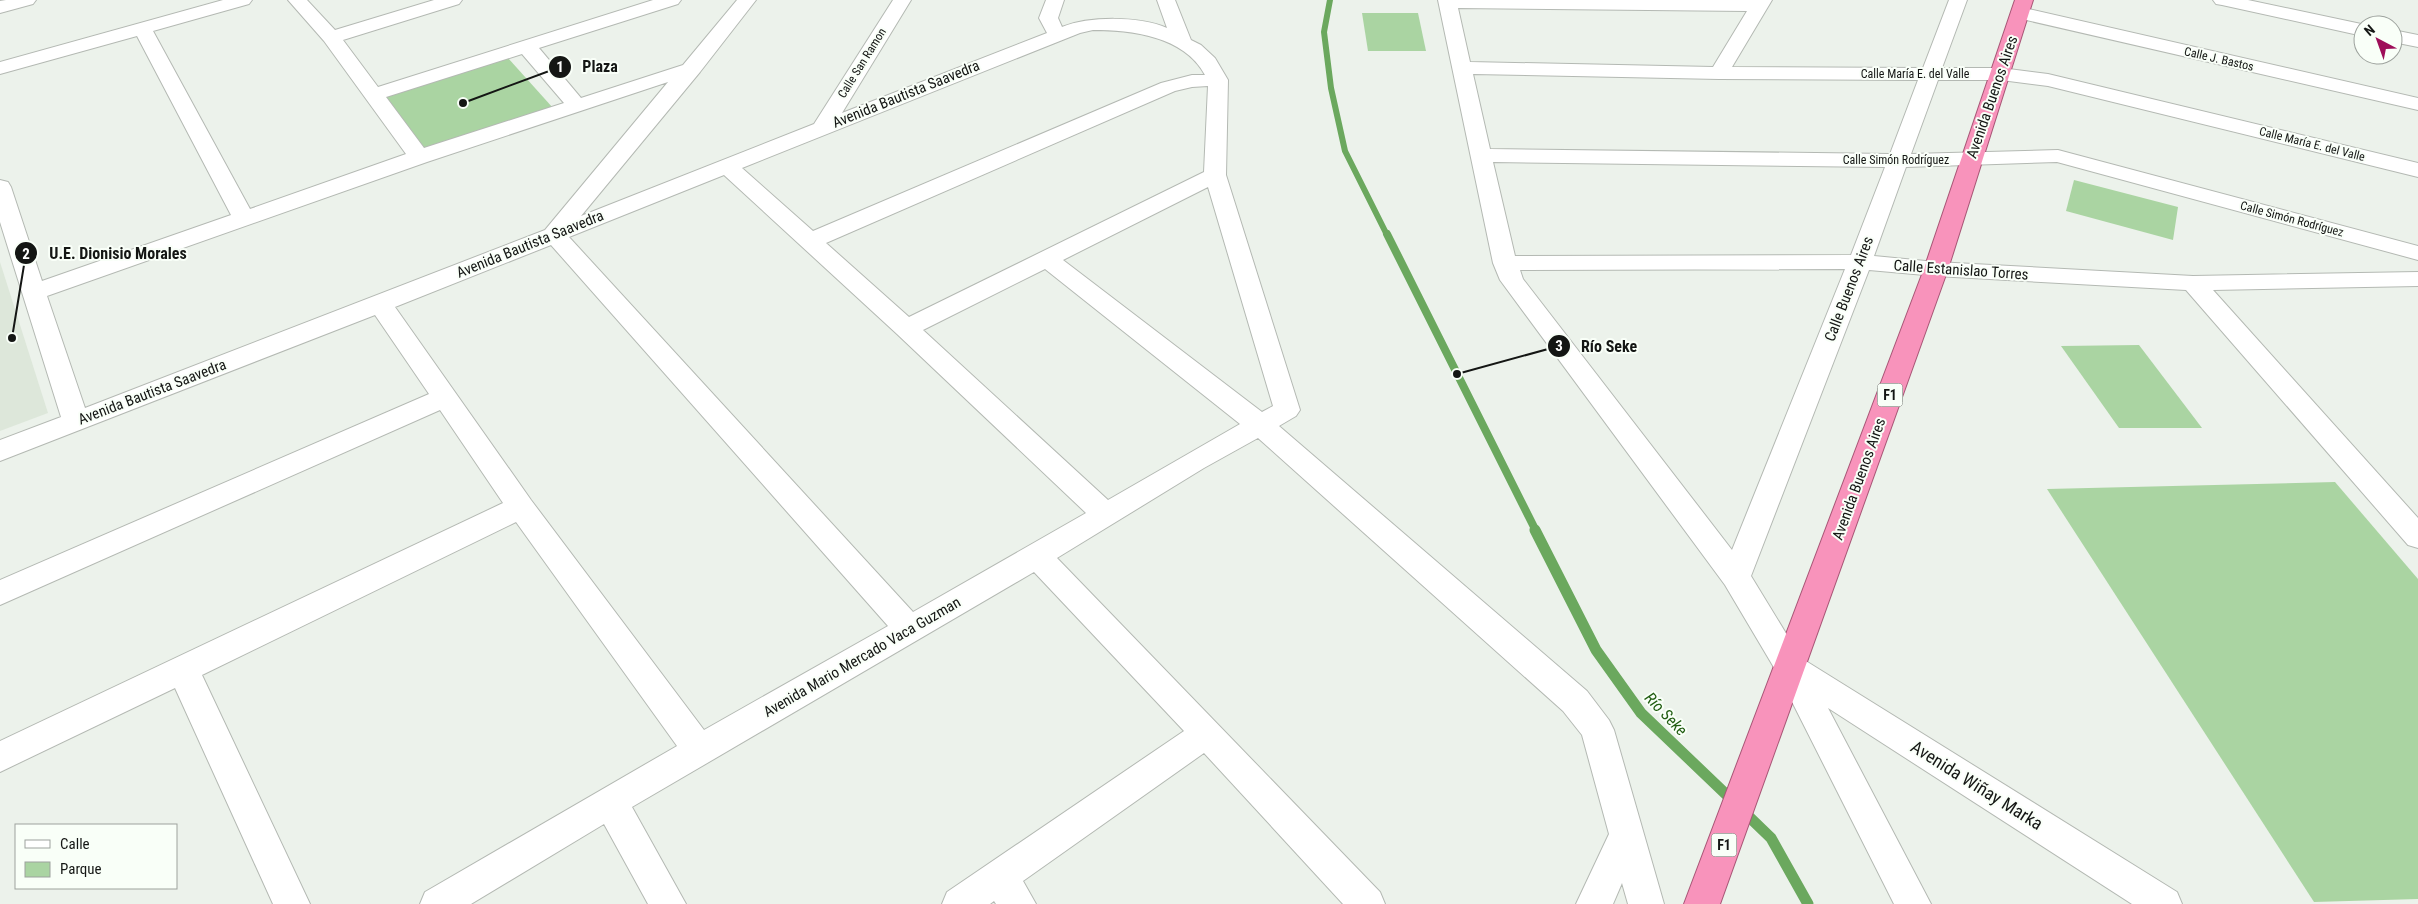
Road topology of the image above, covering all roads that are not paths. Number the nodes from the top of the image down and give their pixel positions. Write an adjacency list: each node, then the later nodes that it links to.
1 (27, 0): 14 (street)
2 (243, 0): 17 (street)
3 (297, 0): 19 (street)
4 (453, 0): 19 (street)
5 (672, 0): 23 (street)
6 (747, 0): 25 (street)
7 (902, 0): 34 (street, Calle San Ramon)
8 (1055, 0): 18 (street)
9 (1166, 0): 22 (street)
10 (1958, 0): 28 (street, Calle Buenos Aires)
11 (2222, 0): 16 (street)
12 (1447, 1): 13 (street); 26 (street)
13 (1761, 3): 27 (street)
14 (0, 7)
15 (2022, 7): 29 (highway, Avenida Buenos Aires / F1); 32 (street, Calle J. Bastos)
16 (2353, 28)
17 (143, 29): 24 (street); 43 (street)
18 (1058, 34): 22 (street, Avenida Bautista Saavedra); 34 (street, Avenida Bautista Saavedra)
19 (330, 37): 31 (street)
20 (2403, 38): 21 (street)
21 (2418, 41)
22 (1182, 42): 30 (street, Avenida Bautista Saavedra)
23 (526, 46): 31 (street); 33 (street)
24 (0, 68)
25 (692, 68): 33 (street); 44 (street)
26 (1462, 68): 27 (street, Calle María E. del Valle); 35 (street)
27 (1718, 73): 28 (street, Calle María E. del Valle)
28 (1930, 74): 29 (street, Calle María E. del Valle); 38 (street, Calle Buenos Aires)
29 (2001, 74): 37 (highway, Avenida Buenos Aires / F1); 40 (street, Calle María E. del Valle)
30 (1218, 80): 41 (street); 45 (street)
31 (372, 94): 36 (street)
32 (2418, 104)
33 (578, 105): 36 (street)
34 (823, 127): 39 (street, Avenida Bautista Saavedra)
35 (1480, 155): 38 (street, Calle Simón Rodríguez); 49 (street)
36 (419, 157): 43 (street)
37 (1970, 160): 38 (street, Calle Simón Rodríguez); 46 (street, Calle Simón Rodríguez); 50 (highway, Avenida Buenos Aires / F1)
38 (1898, 161): 48 (street, Calle Buenos Aires)
39 (727, 166): 44 (street, Avenida Bautista Saavedra); 45 (street)
40 (2418, 170)
41 (1215, 175): 47 (street); 58 (street, Avenida Mario Mercado Vaca Guzman)
42 (0, 187): 53 (street)
43 (244, 219): 53 (street)
44 (554, 234): 54 (street, Avenida Bautista Saavedra); 66 (street)
45 (810, 241): 55 (street)
46 (2418, 253)
47 (1046, 258): 55 (street); 58 (street)
48 (1860, 262): 49 (street, Calle Estanislao Torres); 50 (street, Calle Estanislao Torres); 64 (street, Calle Buenos Aires)
49 (1505, 263): 64 (street)
50 (1936, 270): 52 (street, Calle Estanislao Torres); 67 (highway, Avenida Buenos Aires / F1)
51 (2416, 281): 52 (street, Calle Estanislao Torres)
52 (2193, 283): 62 (street)
53 (34, 292): 57 (street)
54 (380, 304): 56 (street); 57 (street, Avenida Bautista Saavedra)
55 (906, 328): 61 (street)
56 (445, 397): 60 (street); 65 (street)
57 (76, 421): 59 (street, Avenida Bautista Saavedra)
58 (1260, 425): 61 (street, Avenida Mario Mercado Vaca Guzman); 73 (street)
59 (0, 450)
60 (521, 507): 68 (street); 70 (street)
61 (1105, 514): 63 (street, Avenida Mario Mercado Vaca Guzman)
62 (2415, 531)
63 (1037, 556): 66 (street, Avenida Mario Mercado Vaca Guzman); 69 (street)
64 (1736, 577): 67 (street)
65 (0, 593)
66 (909, 629): 70 (street, Avenida Mario Mercado Vaca Guzman)
67 (1790, 667): 82 (highway, Avenida Buenos Aires / F1); 83 (street); 84 (street, Avenida Wiñay Marka)
68 (183, 669): 71 (street); 75 (street)
69 (1207, 733): 74 (street); 79 (street)
70 (699, 750): 72 (street, Avenida Mario Mercado Vaca Guzman)
71 (0, 757)
72 (611, 803): 76 (street, Avenida Mario Mercado Vaca Guzman); 77 (street)
73 (1626, 833): 80 (street); 81 (street)
74 (1008, 891): 78 (street)
75 (292, 904)
76 (438, 904)
77 (668, 904)
78 (960, 904)
79 (1367, 904)
80 (1594, 904)
81 (1646, 904)
82 (1702, 904)
83 (1913, 904)
84 (2164, 904)

